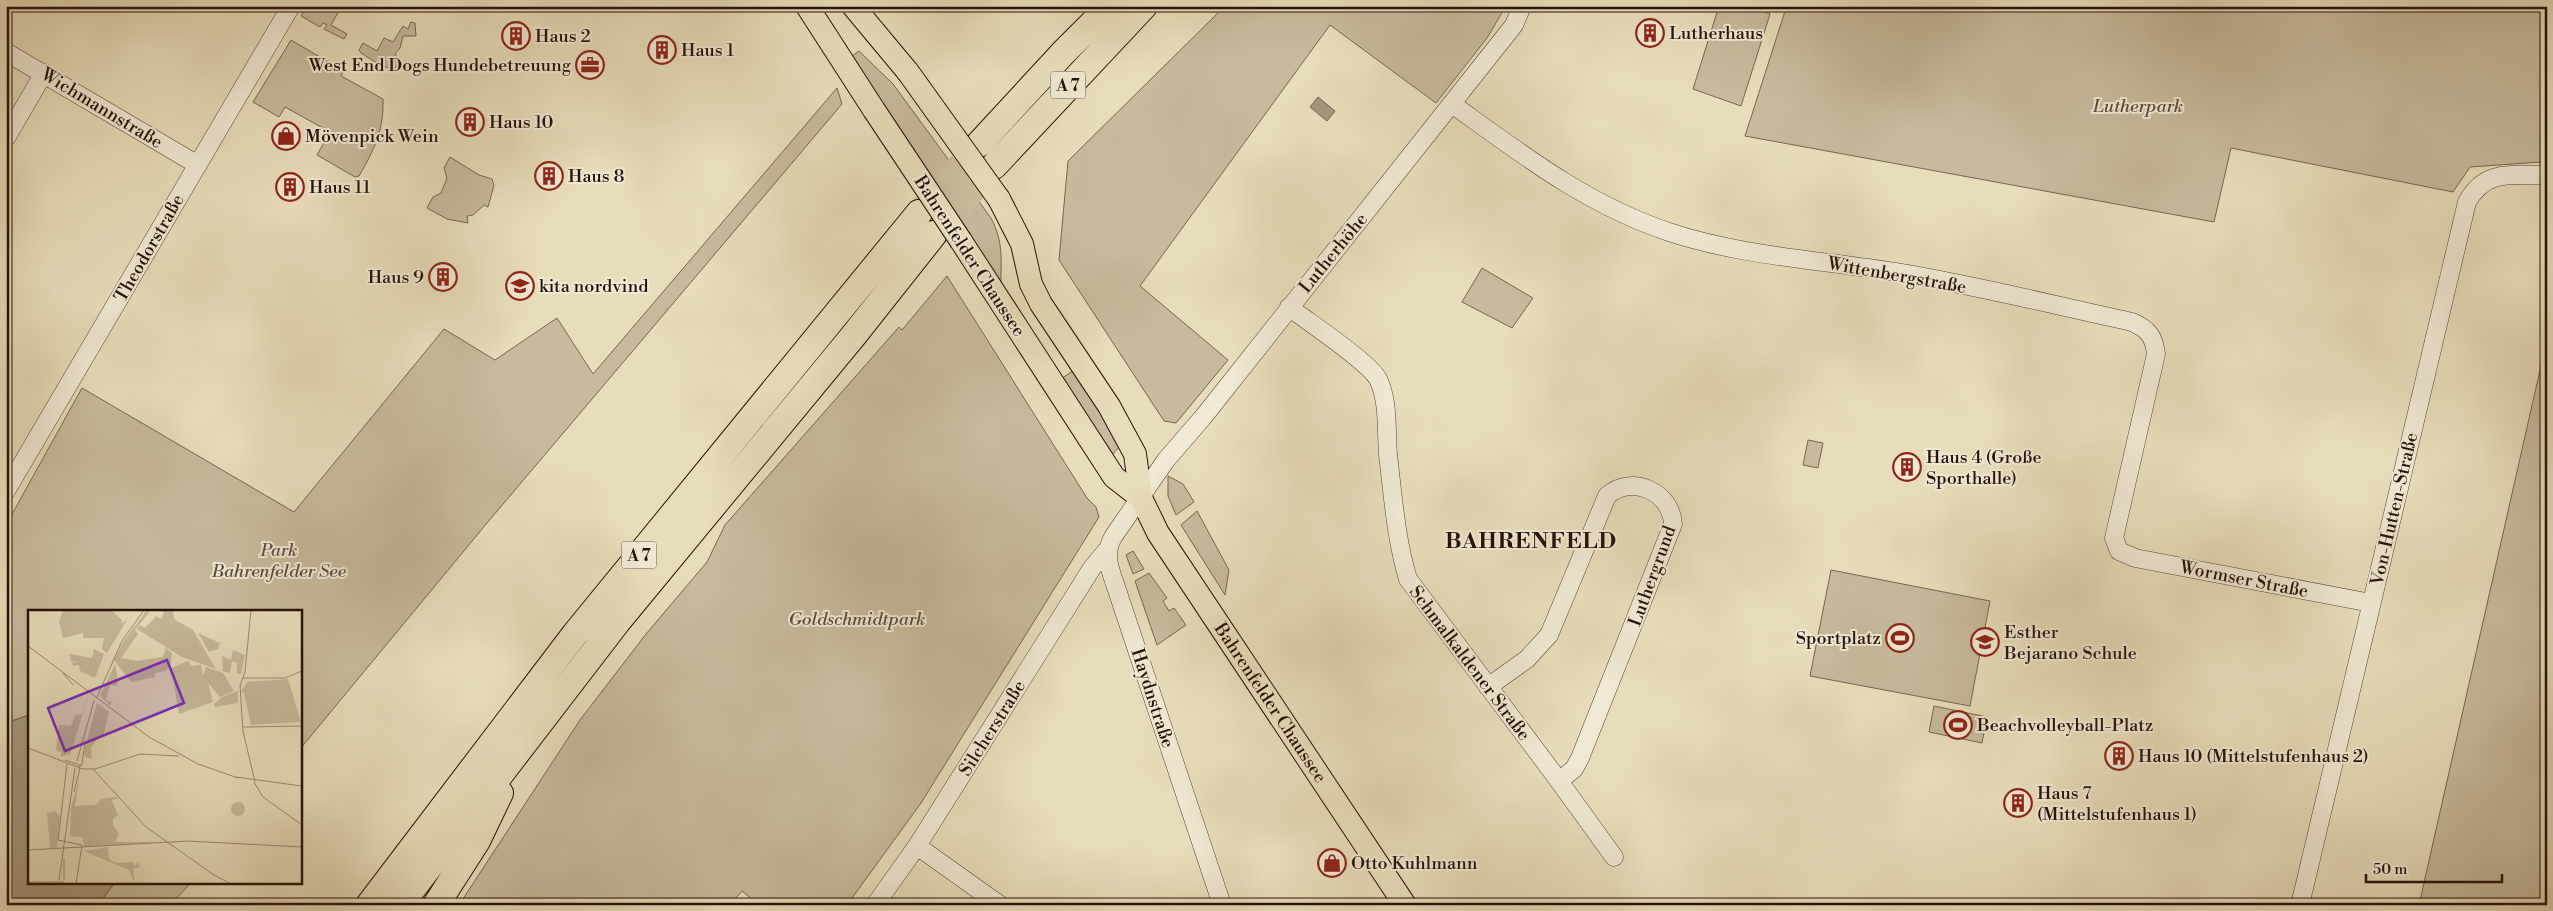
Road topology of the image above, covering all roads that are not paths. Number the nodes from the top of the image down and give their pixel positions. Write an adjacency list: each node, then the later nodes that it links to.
1 (291, 6): 12 (street, Theodorstraße)
2 (808, 6): 19 (main road, Bahrenfelder Chaussee, bridge)
3 (853, 6): 19 (main road, Bahrenfelder Chaussee, bridge)
4 (1110, 6): 11 (highway, A 7)
5 (1144, 6): 13 (highway, A 7)
6 (1522, 6): 9 (street, Lutherhöhe)
7 (6, 52): 8 (street, Wichmannstraße)
8 (44, 74): 10 (street); 12 (street, Wichmannstraße)
9 (1452, 104): 17 (street, Lutherhöhe); 21 (street, Wittenbergstraße)
10 (6, 138)
11 (979, 144)
12 (198, 165): 18 (street, Theodorstraße)
13 (994, 166)
14 (2547, 175): 22 (street, Von-Hutten-Straße)
15 (919, 213): 28 (highway, A 7)
16 (934, 234): 24 (highway, A 7)
17 (1289, 307): 19 (street, Lutherhöhe); 23 (street, Schmalkaldener Straße)
18 (8, 485)
19 (1141, 498): 20 (street); 34 (main road, Bahrenfelder Chaussee)
20 (1107, 550): 26 (street, Silcherstraße); 33 (street, Haydnstraße)
21 (2118, 551): 22 (street, Wormser Straße)
22 (2371, 603): 35 (street, Von-Hutten-Straße)
23 (1488, 687): 25 (street, Schmalkaldener Straße); 25 (street, Luthergrund)
24 (522, 747): 29 (highway, A 7); 30 (highway)
25 (1559, 781): 27 (street, Schmalkaldener Straße)
26 (917, 846): 31 (street, Silcherstraße); 32 (street)
27 (1614, 857)
28 (369, 905)
29 (400, 905)
30 (436, 905)
31 (875, 905)
32 (1000, 905)
33 (1222, 905)
34 (1405, 905)
35 (2300, 905)

